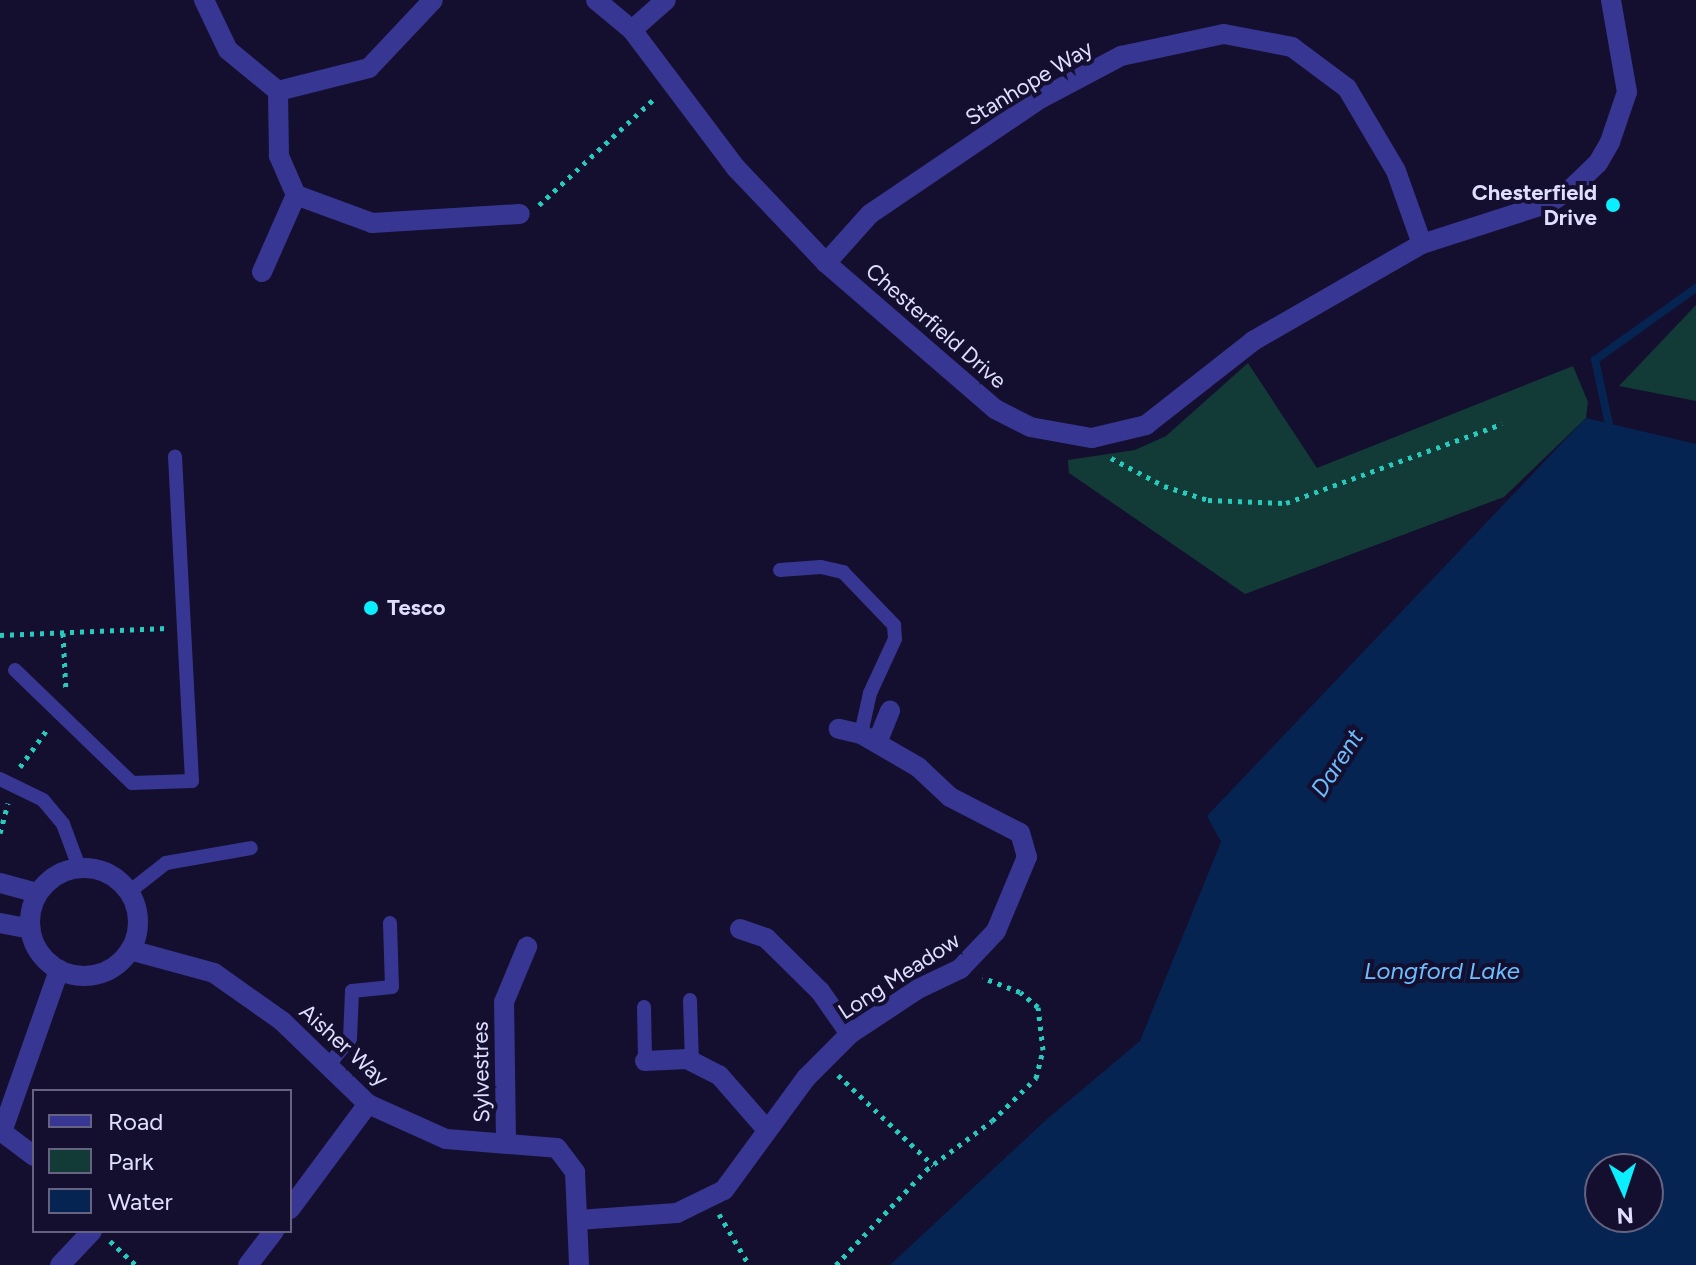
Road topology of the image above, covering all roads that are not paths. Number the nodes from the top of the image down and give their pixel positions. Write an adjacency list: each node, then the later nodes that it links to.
1 (204, 0): 7 (street)
2 (433, 0): 7 (street)
3 (596, 0): 6 (street, Chesterfield Drive)
4 (666, 0): 6 (street)
5 (1611, 0): 10 (street, Chesterfield Drive)
6 (632, 30): 11 (street, Chesterfield Drive)
7 (278, 91): 8 (street)
8 (296, 195): 9 (street); 12 (street)
9 (520, 214)
10 (1422, 244): 11 (street, Chesterfield Drive); 11 (street, Stanhope Way)
11 (826, 263)
12 (262, 272)
13 (175, 456): 15 (lane)
14 (780, 570): 18 (lane)
15 (15, 670)
16 (890, 711): 18 (street)
17 (839, 729): 18 (street, Long Meadow)
18 (869, 739): 36 (street, Long Meadow)
19 (6, 782): 21 (lane)
20 (251, 848): 23 (lane)
21 (79, 867): 23 (street); 24 (street)
22 (0, 883): 24 (street)
23 (129, 892): 30 (street)
24 (37, 893): 27 (street)
25 (0, 923): 27 (street)
26 (390, 923): 39 (lane)
27 (30, 929): 31 (street)
28 (740, 929): 36 (street)
29 (527, 947): 34 (street, Sylvestres)
30 (130, 950): 31 (street); 39 (street, Aisher Way)
31 (59, 970): 42 (street)
32 (482, 999): 34 (street, Sylvestres)
33 (690, 1000): 38 (lane)
34 (504, 1002): 43 (street, Sylvestres)
35 (644, 1007): 37 (lane)
36 (850, 1034): 41 (street, Long Meadow)
37 (645, 1061): 38 (street)
38 (692, 1062): 41 (street)
39 (327, 1067): 40 (street, Aisher Way)
40 (368, 1104): 43 (street, Aisher Way); 45 (street)
41 (767, 1130): 46 (street, Long Meadow)
42 (1, 1131): 44 (street)
43 (506, 1141): 46 (street, Aisher Way)
44 (32, 1154)
45 (292, 1206)
46 (578, 1220): 51 (street, Aisher Way)
47 (272, 1233): 50 (street)
48 (99, 1235): 49 (street)
49 (60, 1265)
50 (248, 1265)
51 (579, 1265)

